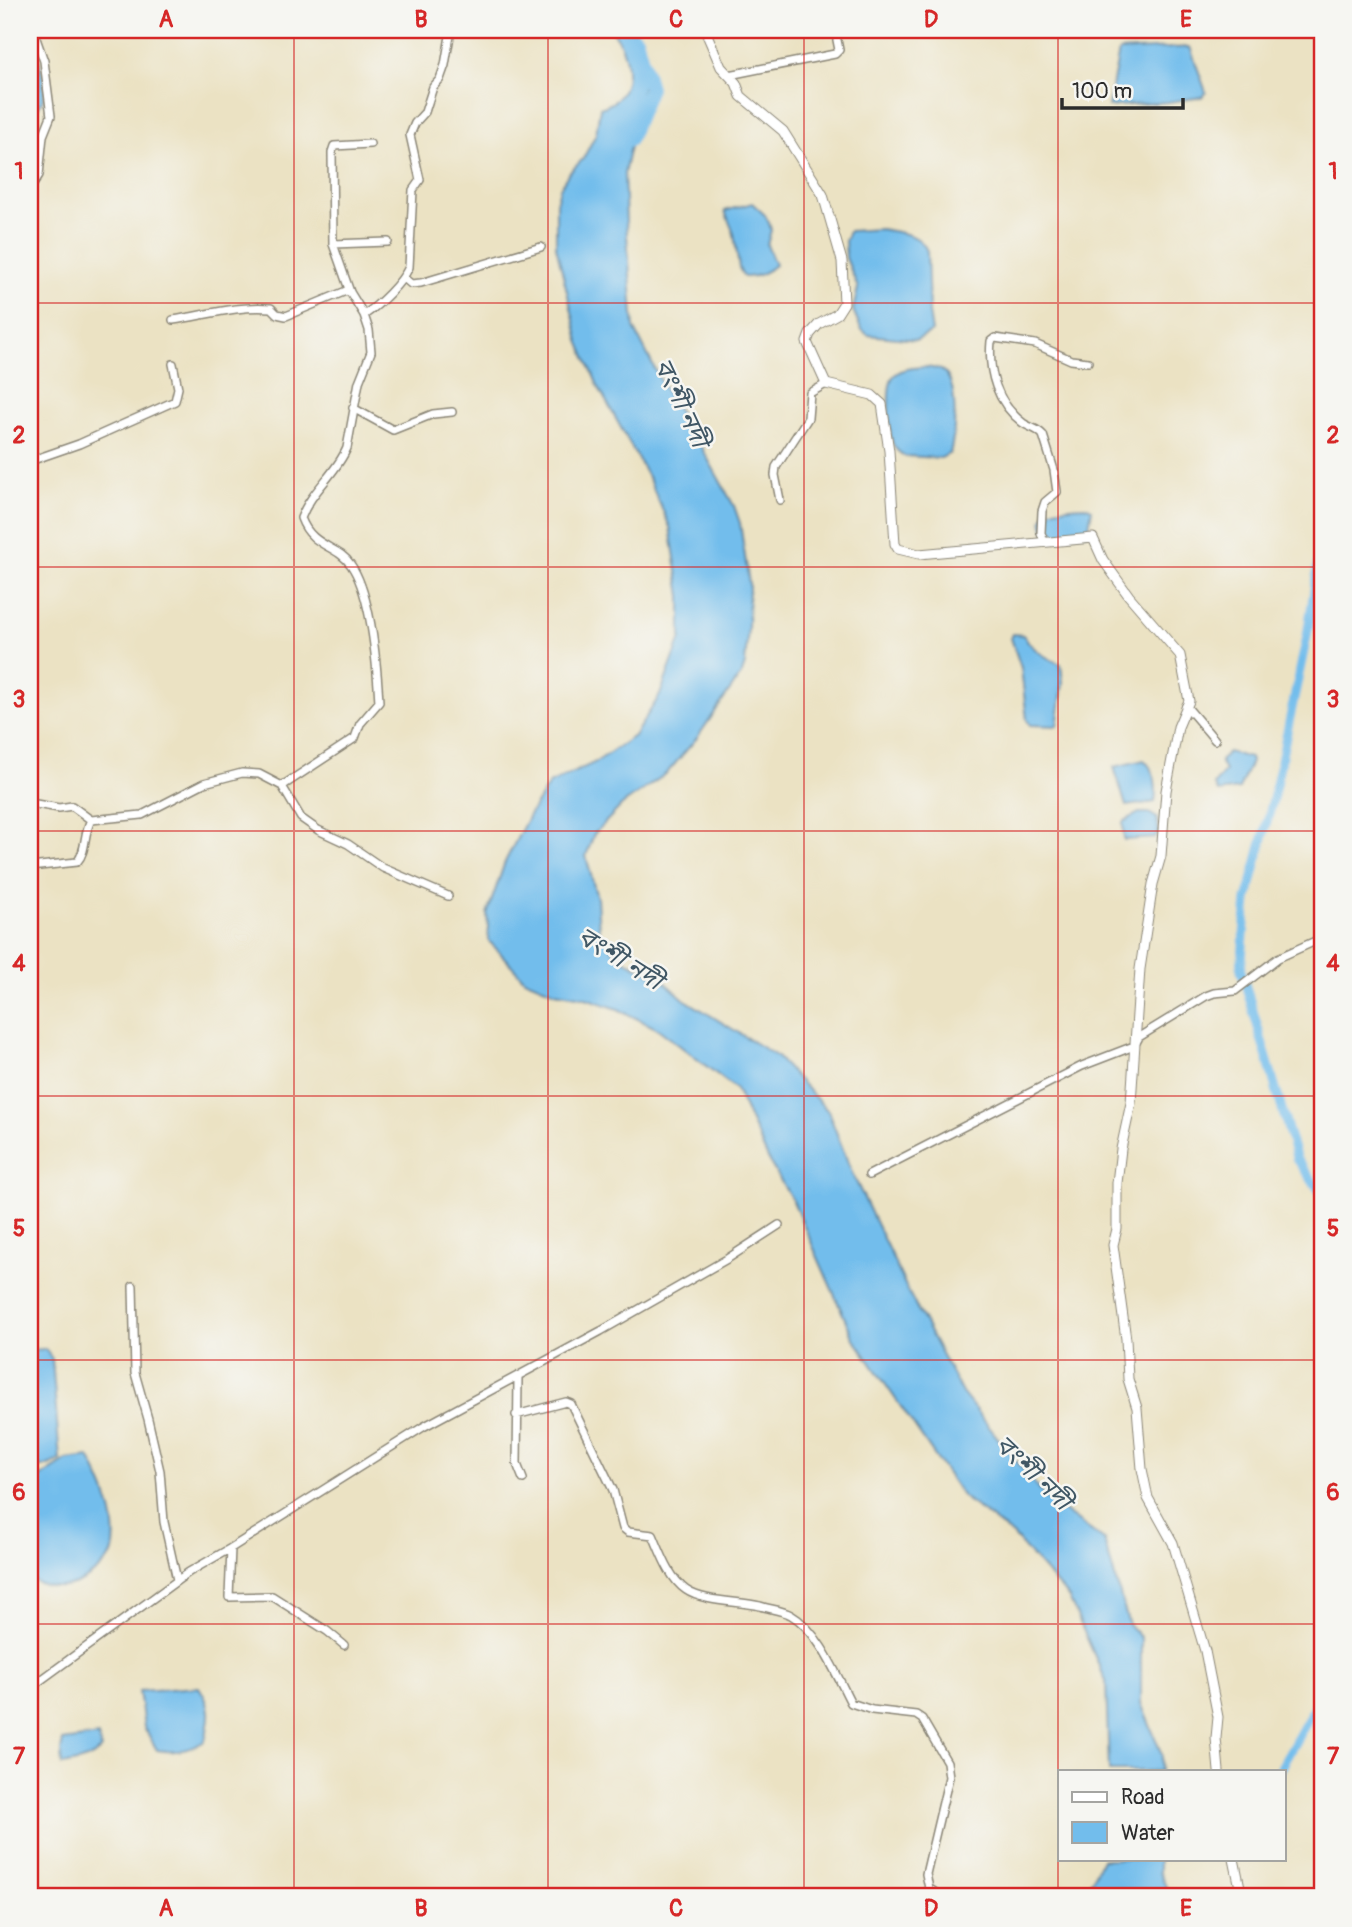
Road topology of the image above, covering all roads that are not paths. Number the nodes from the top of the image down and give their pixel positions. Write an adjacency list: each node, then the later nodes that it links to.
1 (33, 30): 7 (street)
2 (451, 30): 11 (street)
3 (705, 30): 5 (street)
4 (835, 30): 5 (street)
5 (729, 75): 17 (street)
6 (370, 144): 9 (street)
7 (30, 184)
8 (387, 242): 9 (street)
9 (333, 244): 12 (street)
10 (541, 247): 11 (street)
11 (404, 278): 13 (street)
12 (350, 292): 13 (street); 14 (street)
13 (364, 314): 18 (street)
14 (173, 320)
15 (1088, 362): 22 (street)
16 (173, 364): 20 (street)
17 (826, 384): 21 (street); 22 (street)
18 (353, 408): 19 (street); 25 (street)
19 (452, 412)
20 (30, 461)
21 (780, 500)
22 (1044, 541): 23 (street)
23 (1186, 706): 24 (street); 31 (street)
24 (1215, 740)
25 (282, 786): 27 (street); 29 (street)
26 (30, 803): 27 (street)
27 (91, 820): 28 (street)
28 (30, 867)
29 (448, 896)
30 (1322, 938): 31 (street)
31 (1134, 1046): 32 (street); 42 (street)
32 (869, 1175)
33 (779, 1225): 35 (street)
34 (134, 1286): 39 (street)
35 (517, 1378): 36 (street); 38 (street)
36 (516, 1415): 37 (street); 44 (street)
37 (523, 1479)
38 (231, 1548): 39 (street); 40 (street)
39 (177, 1580): 41 (street)
40 (344, 1645)
41 (30, 1688)
42 (1219, 1770)
43 (1234, 1860): 45 (street)
44 (941, 1897)
45 (1242, 1897)

